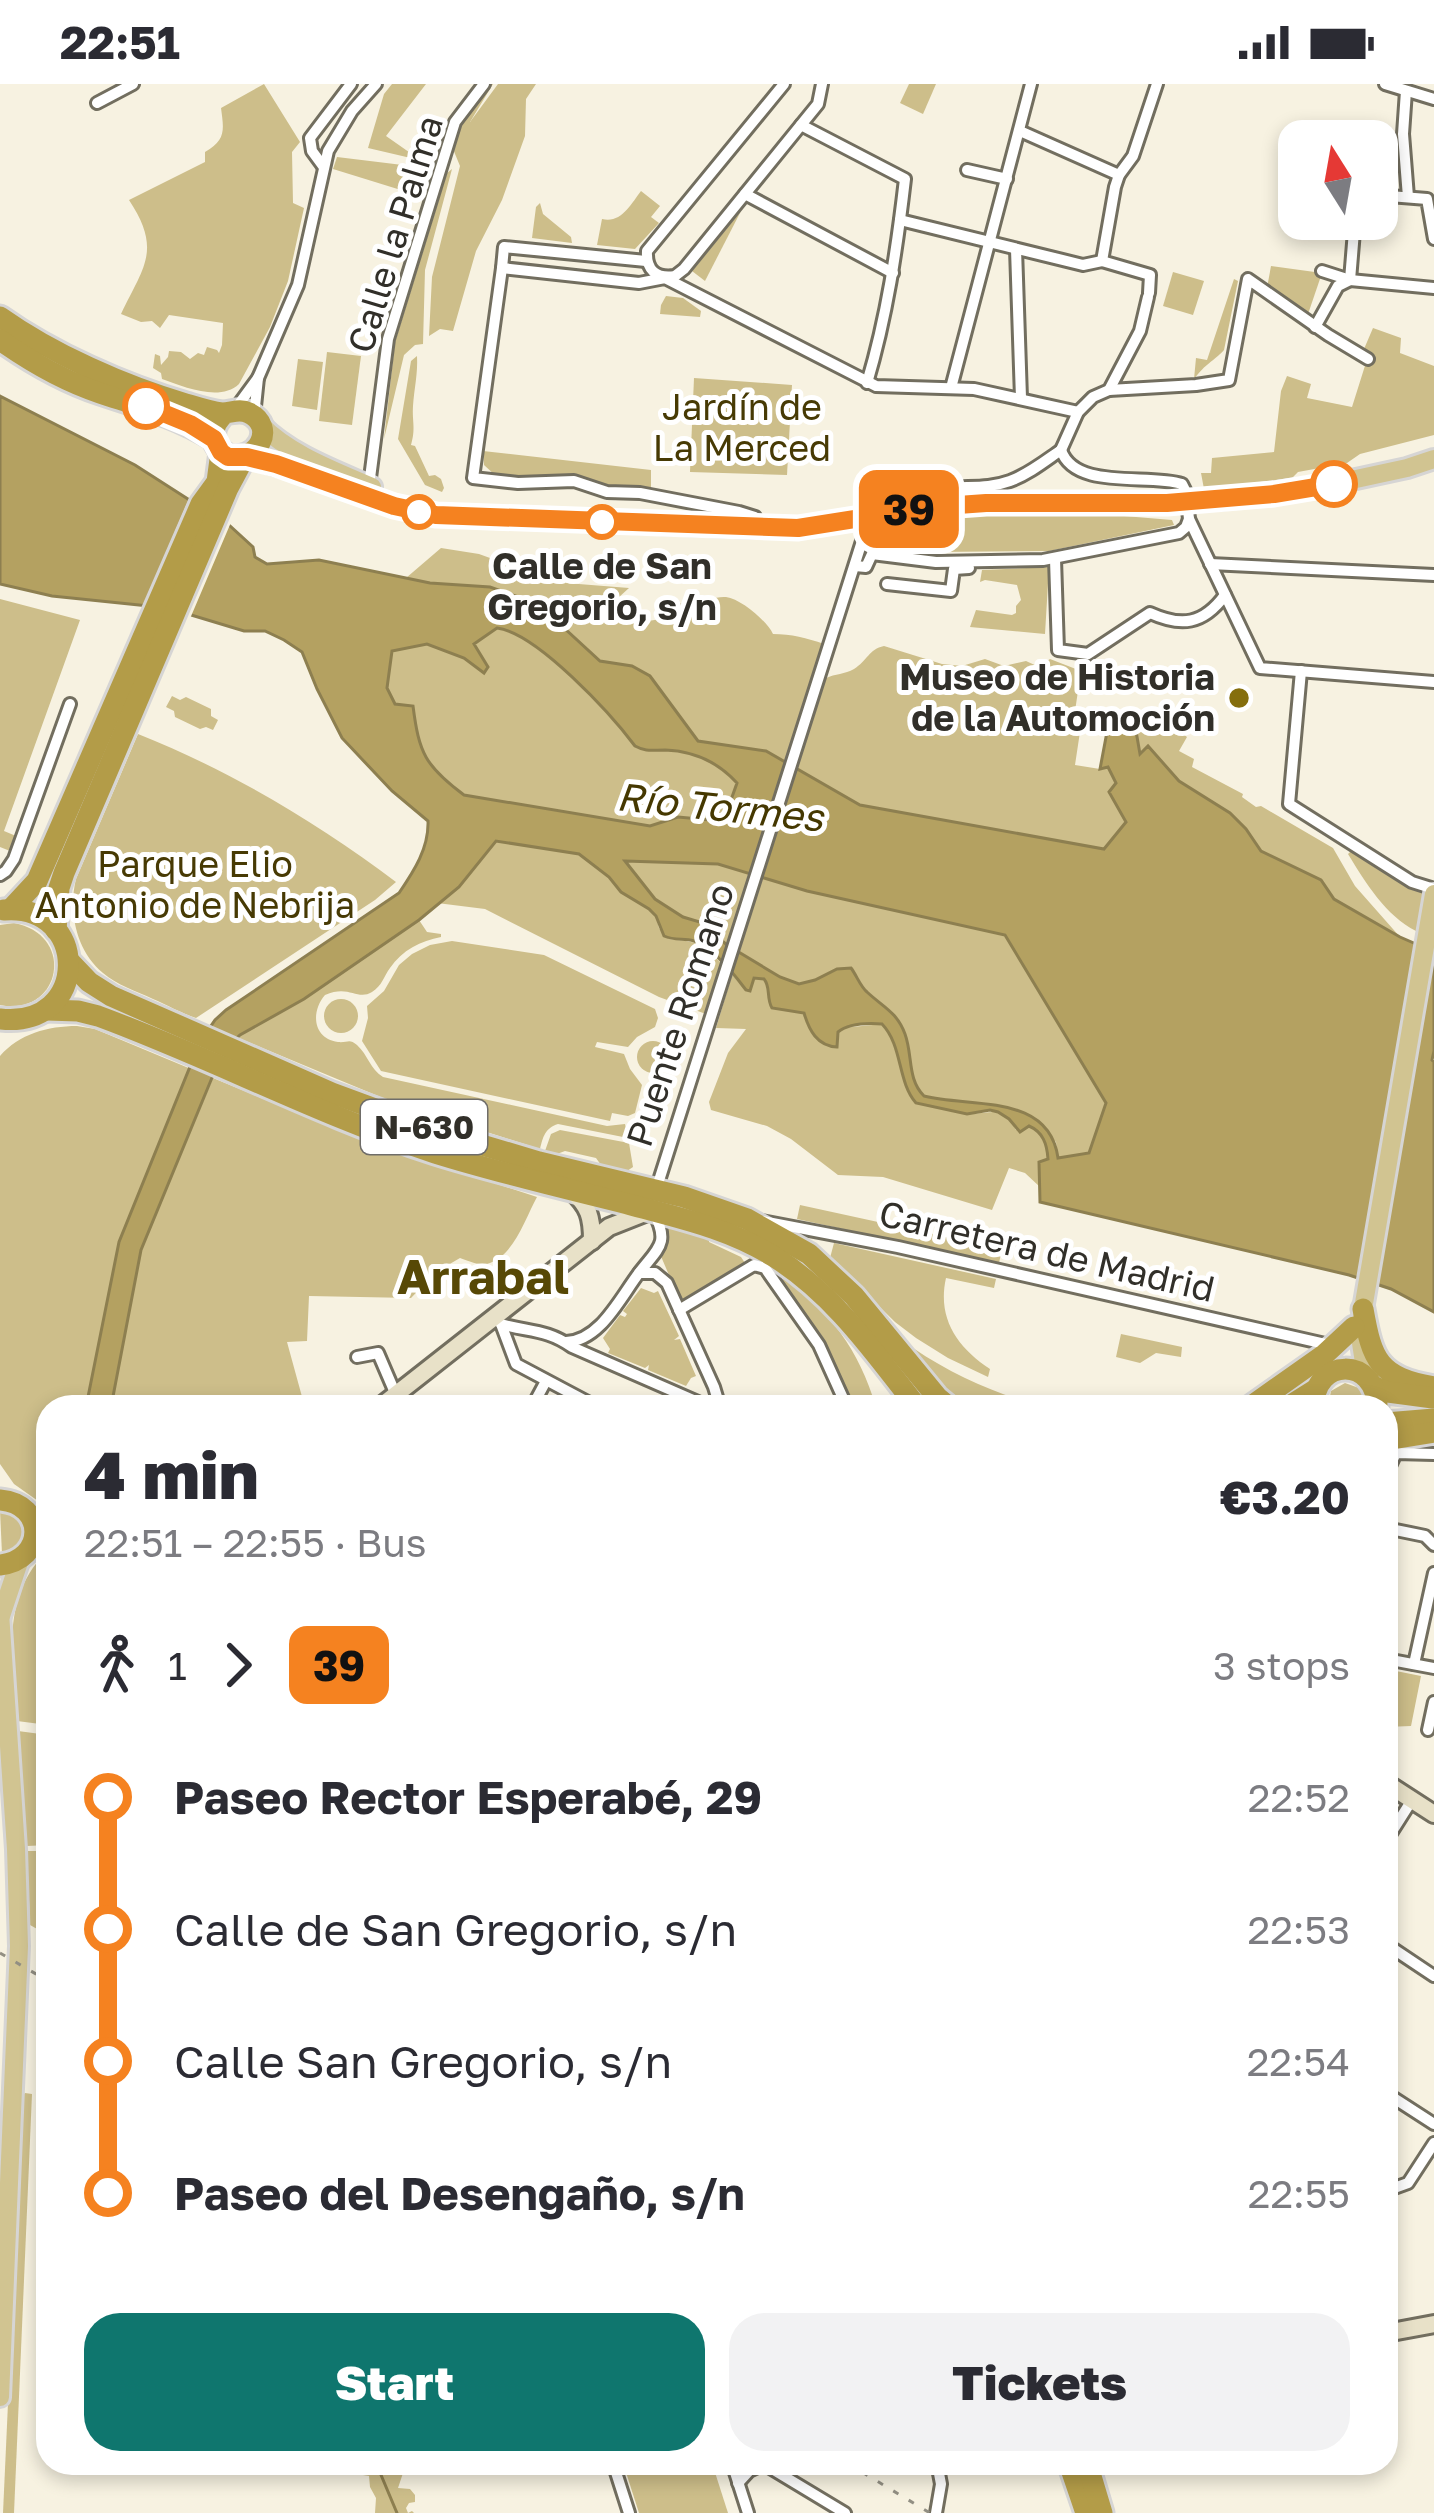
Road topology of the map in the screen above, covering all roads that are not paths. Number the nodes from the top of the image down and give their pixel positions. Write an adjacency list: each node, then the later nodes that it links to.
1 (133, 84): 12 (street)
2 (350, 84): 15 (street)
3 (376, 84): 15 (street)
4 (484, 84): 54 (street, Calle la Palma)
5 (782, 84): 27 (street)
6 (823, 84): 13 (street)
7 (1031, 84): 14 (street)
8 (1157, 84): 17 (street)
9 (1384, 84): 10 (street)
10 (1406, 91): 11 (street); 21 (street)
11 (1434, 99)
12 (97, 104)
13 (801, 125): 19 (street); 22 (street)
14 (1020, 131): 17 (street); 18 (street)
15 (323, 166): 39 (street)
16 (967, 170): 18 (street)
17 (1119, 175): 28 (street)
18 (1007, 179): 25 (street)
19 (745, 194): 31 (street); 32 (street)
20 (1398, 197): 21 (street)
21 (1408, 197): 23 (street)
22 (900, 220): 25 (street); 31 (street)
23 (1434, 239)
24 (1353, 240): 33 (street)
25 (988, 242): 26 (street); 41 (street)
26 (1016, 249): 28 (street); 44 (street)
27 (646, 261): 29 (street); 32 (street)
28 (1102, 261): 42 (street)
29 (502, 268): 32 (street); 60 (street)
30 (1322, 271): 33 (street)
31 (893, 273): 40 (street)
32 (665, 278): 40 (street)
33 (1350, 280): 34 (street); 36 (street)
34 (1434, 288)
35 (0, 317): 46 (highway)
36 (1316, 326): 38 (street); 42 (street)
37 (0, 340): 43 (highway)
38 (1368, 358)
39 (258, 377): 46 (street); 46 (street)
40 (867, 383): 41 (street)
41 (951, 388): 44 (street)
42 (1109, 390): 45 (street)
43 (102, 393): 47 (highway); 55 (highway)
44 (1022, 398): 45 (street)
45 (1078, 412): 48 (street)
46 (243, 416): 47 (highway); 49 (highway); 59 (main road)
47 (217, 446): 49 (highway); 55 (highway)
48 (1061, 450): 56 (street); 57 (street)
49 (245, 457): 51 (main road); 55 (highway)
50 (1434, 459): 52 (main road)
51 (276, 464): 55 (main road); 59 (main road)
52 (1407, 468): 53 (main road); 57 (main road)
53 (1434, 470)
54 (370, 478)
55 (212, 499): 70 (highway)
56 (906, 509): 57 (main road); 58 (main road)
57 (1188, 510): 61 (street); 62 (street)
58 (870, 516): 60 (main road); 63 (street, Puente Romano)
59 (474, 517): 60 (main road)
60 (758, 528)
61 (1049, 560): 63 (street); 65 (street); 66 (street)
62 (1210, 564): 64 (street); 66 (street)
63 (854, 569): 80 (street, Puente Romano)
64 (1434, 575)
65 (887, 584)
66 (1225, 595): 67 (street)
67 (1300, 671): 68 (street); 72 (street)
68 (1434, 682)
69 (70, 704): 71 (street)
70 (113, 735): 73 (highway); 74 (highway)
71 (0, 875)
72 (1434, 892): 85 (main road)
73 (6, 910): 74 (highway)
74 (56, 930): 75 (highway, N-630)
75 (69, 961): 76 (highway); 78 (highway, N-630)
76 (46, 1010): 77 (highway, N-630); 78 (highway, N-630)
77 (5, 1025)
78 (190, 1042): 79 (highway, N-630); 80 (highway, N-630)
79 (571, 1190): 80 (highway, N-630); 82 (main road)
80 (647, 1209): 81 (highway, N-630); 82 (main road); 83 (street, Puente Romano); 105 (highway, N-630)
81 (747, 1219): 90 (street, Carretera de Madrid); 106 (highway, N-630)
82 (592, 1240): 86 (main road)
83 (639, 1273): 84 (street); 88 (street)
84 (679, 1310): 95 (street); 104 (street)
85 (1360, 1312): 90 (highway); 93 (main road); 96 (highway); 97 (main road)
86 (502, 1316): 87 (street); 87 (street); 94 (street); 98 (main road)
87 (527, 1327): 89 (street)
88 (592, 1335): 89 (street); 92 (street)
89 (566, 1342): 92 (street)
90 (1334, 1346): 107 (highway)
91 (357, 1357): 98 (street)
92 (594, 1357): 101 (street)
93 (1332, 1371): 97 (highway); 108 (highway)
94 (546, 1381): 99 (street); 100 (street)
95 (714, 1387): 102 (street); 103 (street)
96 (1434, 1387)
97 (1373, 1390): 109 (highway)
98 (403, 1395)
99 (538, 1395)
100 (573, 1395)
101 (676, 1395)
102 (710, 1395)
103 (716, 1395)
104 (842, 1395)
105 (908, 1395)
106 (935, 1395)
107 (1268, 1395)
108 (1315, 1395)
109 (1434, 1398)
110 (1434, 1419): 111 (highway)
111 (1398, 1422)
112 (1434, 1432): 113 (highway)
113 (1398, 1438)
114 (1398, 1453): 115 (street)
115 (1434, 1454)
116 (2, 1497): 117 (highway)
117 (36, 1515)
118 (36, 1527): 121 (highway)
119 (1398, 1530): 120 (street)
120 (1434, 1545)
121 (16, 1559): 123 (main road)
122 (1434, 1573): 126 (street)
123 (0, 1614): 124 (main road)
124 (1, 1660): 129 (main road)
125 (1398, 1661): 126 (street)
126 (1414, 1664): 127 (street)
127 (1434, 1668)
128 (1434, 1702): 130 (street)
129 (3, 1714): 137 (main road)
130 (1428, 1730)
131 (1398, 1791): 132 (main road)
132 (1412, 1800): 133 (main road); 134 (street)
133 (1434, 1814)
134 (1398, 1822)
135 (1398, 1952): 136 (street)
136 (1434, 1976)
137 (15, 2063): 138 (street); 145 (main road)
138 (0, 2088)
139 (1398, 2101): 140 (street)
140 (1434, 2124)
141 (1434, 2143): 142 (street)
142 (1398, 2187)
143 (1434, 2324): 144 (main road)
144 (1398, 2331)
145 (0, 2397)
146 (617, 2475): 154 (street)
147 (736, 2475): 153 (street)
148 (745, 2475): 153 (street)
149 (781, 2475): 156 (street)
150 (939, 2475): 157 (street)
151 (1073, 2475): 158 (highway)
152 (1091, 2475): 159 (highway)
153 (738, 2483): 155 (street)
154 (628, 2513)
155 (748, 2513)
156 (845, 2513)
157 (936, 2513)
158 (1086, 2513)
159 (1102, 2513)

